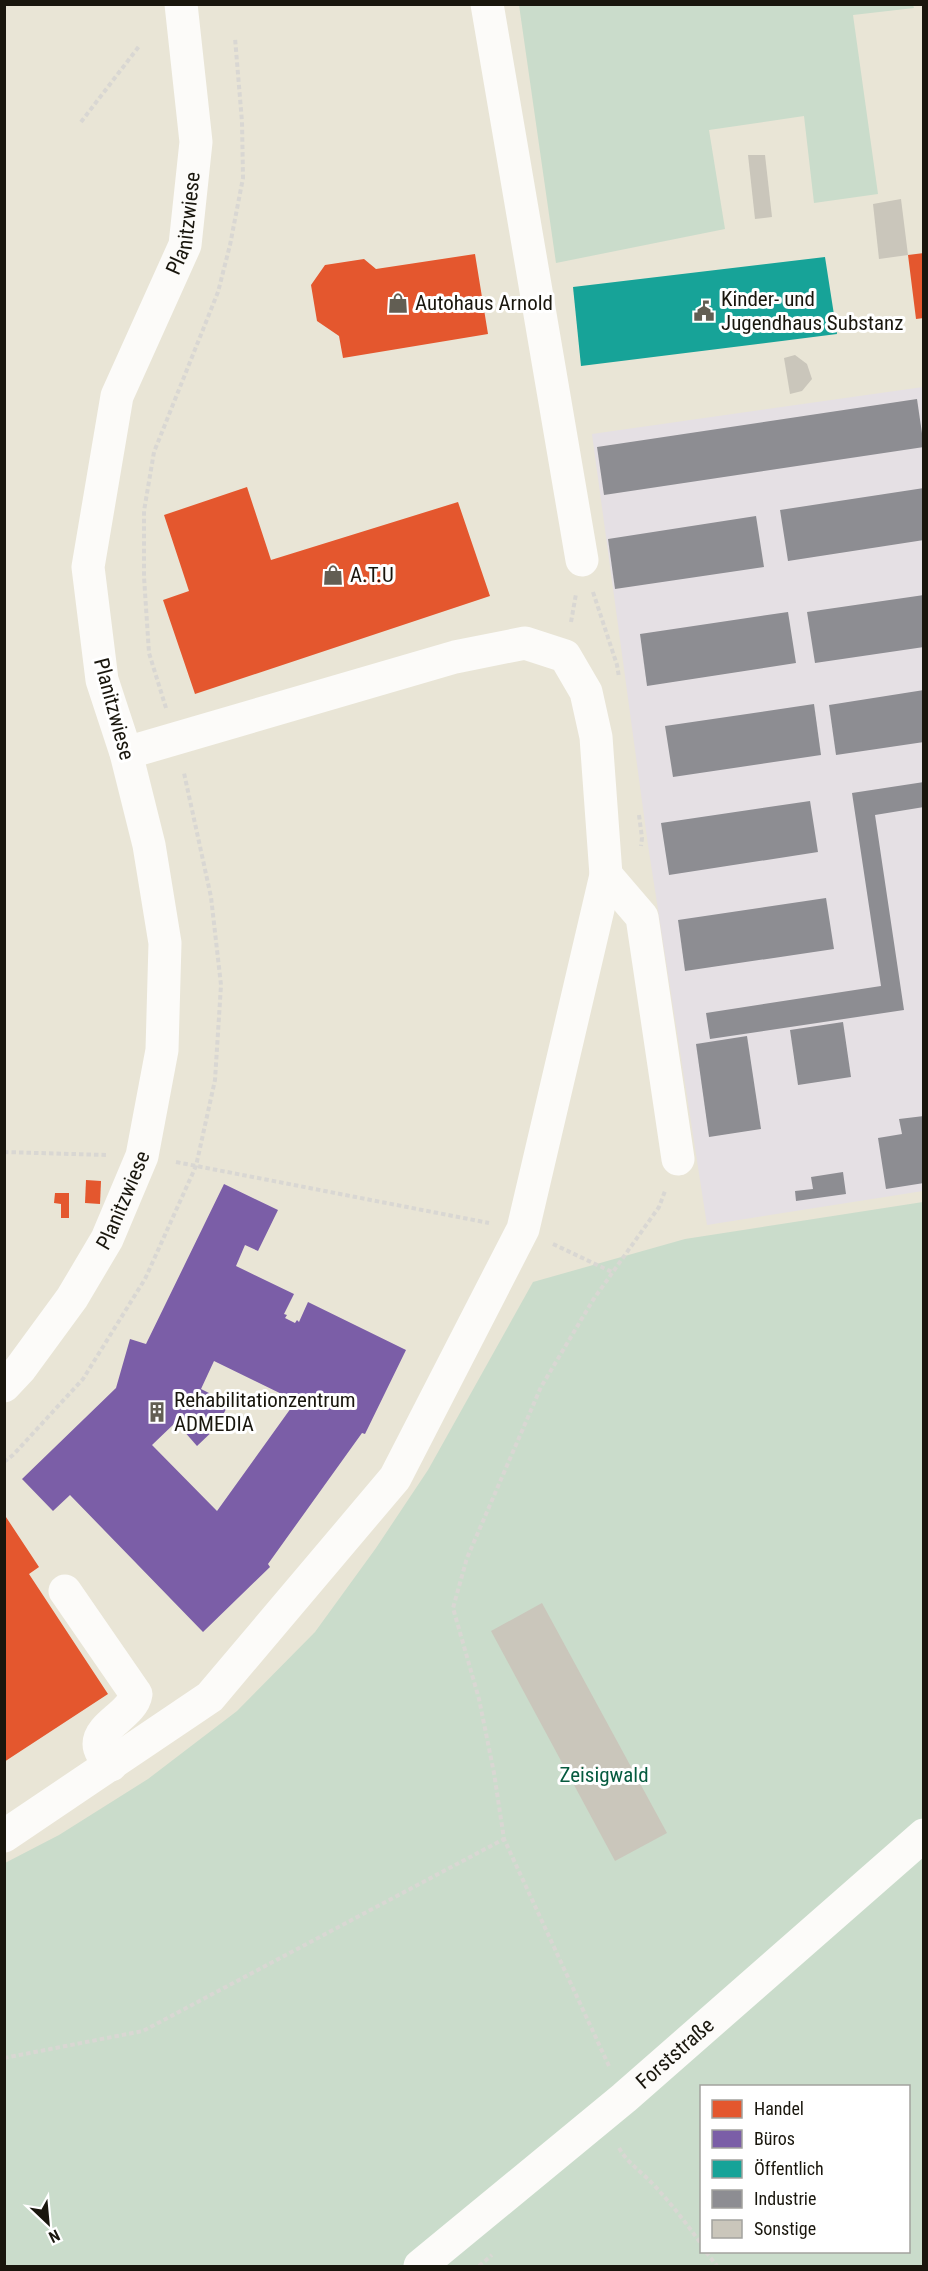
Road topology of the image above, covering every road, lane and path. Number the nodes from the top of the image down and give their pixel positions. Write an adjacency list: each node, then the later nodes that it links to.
1 (181, 4): 7 (street, Planitzwiese)
2 (487, 4): 5 (street)
3 (140, 45): 4 (path)
4 (81, 122)
5 (582, 560): 6 (path)
6 (565, 656): 7 (street); 8 (street)
7 (126, 753): 10 (street, Planitzwiese)
8 (606, 875): 11 (street); 12 (street)
9 (4, 1152): 10 (path)
10 (142, 1156): 12 (path); 14 (street, Planitzwiese)
11 (678, 1159): 13 (path)
12 (524, 1229): 13 (path); 16 (street)
13 (612, 1272): 19 (path)
14 (4, 1386)
15 (65, 1591): 16 (street)
16 (111, 1766): 18 (street)
17 (924, 1835): 21 (street, Forststraße)
18 (4, 1836)
19 (504, 1839): 20 (path); 21 (path)
20 (4, 2058)
21 (624, 2098): 25 (street, Forststraße)
22 (616, 2143): 23 (path)
23 (700, 2242)
24 (707, 2253): 26 (path)
25 (420, 2266)
26 (717, 2266)

